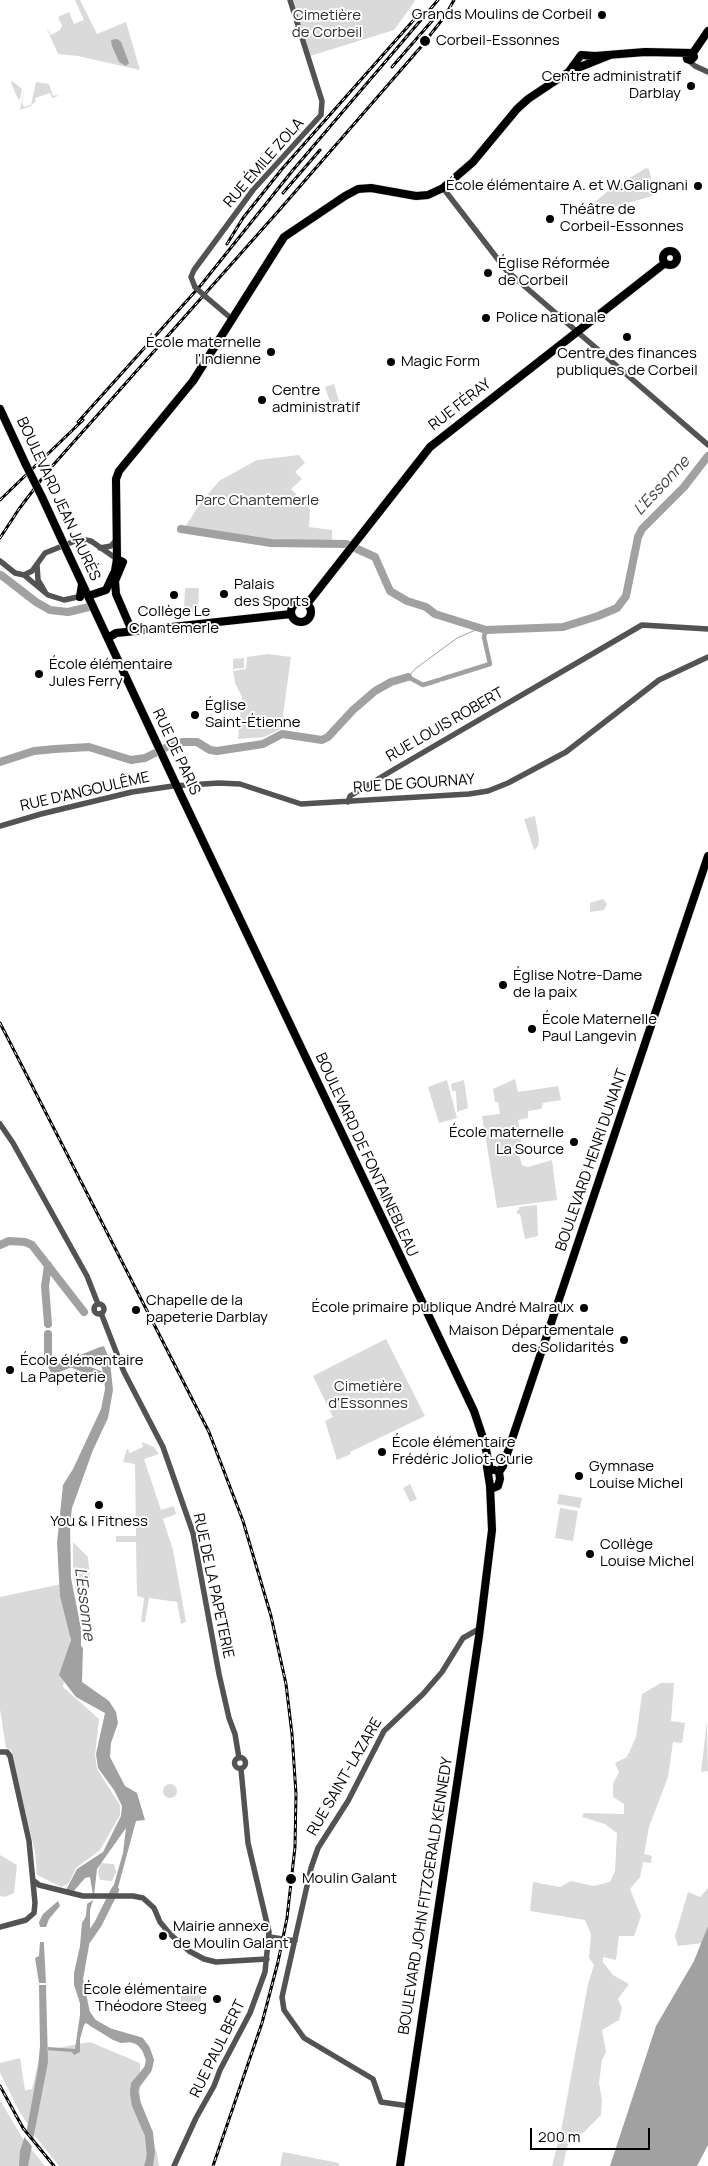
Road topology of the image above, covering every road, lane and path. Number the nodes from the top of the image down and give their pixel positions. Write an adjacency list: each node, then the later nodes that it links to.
1 (290, 0): 7 (street, RUE ÉMILE ZOLA, bridge)
2 (708, 31): 3 (main road)
3 (690, 56): 4 (street); 5 (main road)
4 (708, 72)
5 (443, 188): 7 (main road); 8 (street)
6 (664, 263): 8 (main road, RUE FÉRAY)
7 (232, 319): 11 (main road)
8 (577, 331): 10 (street); 22 (main road, RUE FÉRAY)
9 (0, 409): 17 (main road, BOULEVARD JEAN JAURÈS, bridge)
10 (708, 445)
11 (116, 539): 12 (street); 14 (main road)
12 (100, 548): 14 (street); 15 (street)
13 (0, 561): 16 (street)
14 (120, 561): 18 (main road); 19 (main road)
15 (37, 564): 16 (street); 20 (street)
16 (24, 575): 20 (street)
17 (82, 582): 18 (main road); 21 (main road, BOULEVARD JEAN JAURÈS)
18 (105, 590): 19 (main road); 21 (main road)
19 (116, 594): 25 (main road)
20 (48, 595): 21 (street)
21 (86, 598): 26 (main road, RUE DE PARIS)
22 (307, 604): 23 (main road); 23 (main road)
23 (291, 614): 25 (main road)
24 (708, 629): 29 (street, RUE LOUIS ROBERT)
25 (132, 631): 26 (main road)
26 (108, 638): 28 (main road, RUE DE PARIS)
27 (708, 657): 29 (street, RUE DE GOURNAY)
28 (177, 787): 29 (street, RUE DE GOURNAY); 30 (street, RUE D'ANGOULÊME); 32 (main road, RUE DE PARIS)
29 (348, 802)
30 (0, 826)
31 (708, 856): 36 (main road, BOULEVARD HENRI DUNANT)
32 (239, 915): 37 (main road, BOULEVARD DE FONTAINEBLEAU)
33 (0, 1120): 35 (street)
34 (0, 1124): 35 (street)
35 (8, 1135): 43 (street, RUE DE LA PAPETERIE)
36 (499, 1472): 37 (main road); 38 (main road, BOULEVARD JOHN FITZGERALD KENNEDY)
37 (489, 1473): 38 (main road, BOULEVARD JOHN FITZGERALD KENNEDY)
38 (493, 1487): 39 (main road, BOULEVARD JOHN FITZGERALD KENNEDY)
39 (479, 1629): 44 (street, RUE SAINT-LAZARE); 46 (main road, BOULEVARD JOHN FITZGERALD KENNEDY)
40 (0, 1752): 41 (street)
41 (34, 1881): 42 (street); 45 (street)
42 (0, 1927)
43 (270, 1938): 44 (street); 45 (street, RUE PAUL BERT)
44 (295, 1941): 46 (street, RUE SAINT-LAZARE)
45 (267, 1959): 47 (street, RUE PAUL BERT)
46 (409, 2106): 48 (main road, BOULEVARD JOHN FITZGERALD KENNEDY)
47 (174, 2166)
48 (400, 2166)

